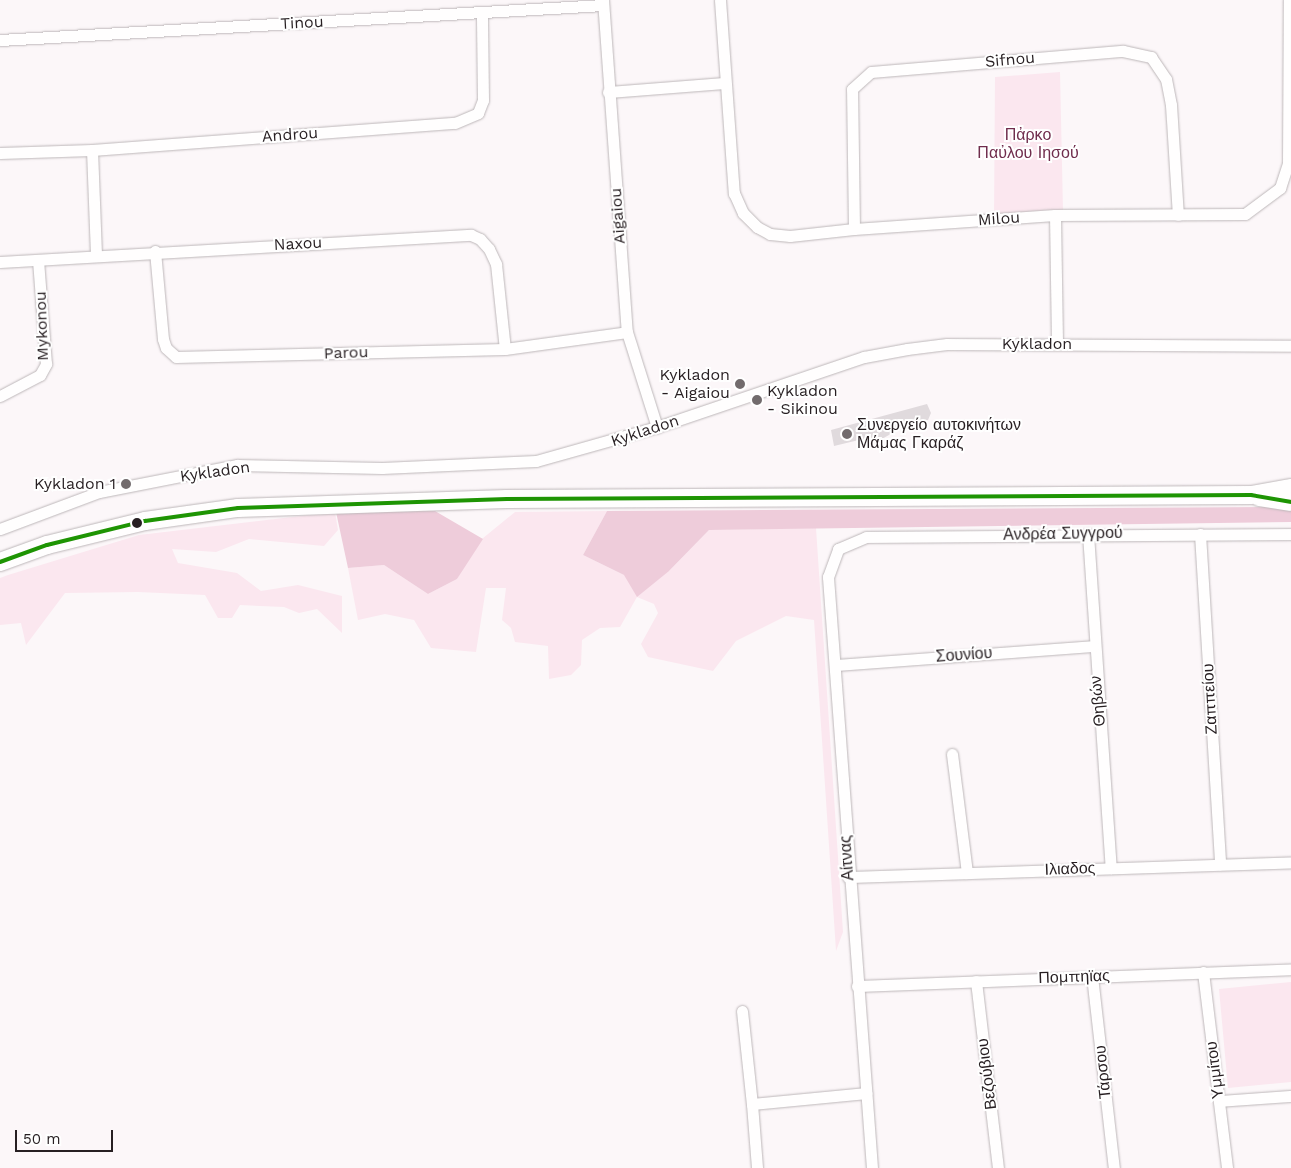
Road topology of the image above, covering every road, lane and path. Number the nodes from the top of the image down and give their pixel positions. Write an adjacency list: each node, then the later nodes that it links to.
1 (720, 0): 6 (street, Milou)
2 (1289, 0): 11 (street, Milou)
3 (603, 3): 4 (street, Tinou); 7 (street, Aigaiou)
4 (482, 13): 5 (street, Tinou); 8 (street, Androu)
5 (0, 40)
6 (725, 83): 7 (street); 12 (street, Milou)
7 (608, 92): 17 (street, Aigaiou)
8 (92, 150): 9 (street, Androu); 14 (street)
9 (0, 152)
10 (1055, 215): 11 (street, Milou); 12 (street, Milou); 18 (street)
11 (1178, 215): 12 (street, Sifnou)
12 (854, 229)
13 (155, 251): 14 (street, Naxou); 20 (street, Parou); 20 (street, Naxou)
14 (96, 256): 15 (street, Naxou)
15 (38, 260): 16 (street, Naxou); 21 (street, Mykonou)
16 (0, 262)
17 (627, 332): 20 (street, Parou); 22 (street, Aigaiou)
18 (1057, 344): 19 (street, Kykladon); 22 (street, Kykladon)
19 (1291, 346)
20 (505, 349)
21 (0, 396)
22 (657, 427): 26 (street, Kykladon)
23 (1291, 488): 24 (main road)
24 (1251, 495): 25 (main road); 31 (main road)
25 (1291, 502)
26 (0, 529)
27 (1088, 534): 28 (street, Ανδρέα Συγγρού); 30 (street, Ανδρέα Συγγρού); 32 (street, Θηβών)
28 (1200, 534): 29 (street, Ανδρέα Συγγρού); 36 (street, Ζαππείου)
29 (1291, 534)
30 (838, 549): 33 (street, Αίτνας)
31 (0, 562)
32 (1093, 646): 33 (street, Σουνίου); 37 (street, Θηβών)
33 (835, 665): 39 (street, Αίτνας)
34 (952, 754): 38 (street)
35 (1291, 862): 36 (street, Ιλιαδος)
36 (1220, 864): 37 (street, Ιλιαδος)
37 (1111, 868): 38 (street, Ιλιαδος)
38 (967, 873): 39 (street, Ιλιαδος)
39 (848, 878): 44 (street, Αίτνας)
40 (1291, 969): 41 (street, Πομπηϊας)
41 (1203, 972): 42 (street, Πομπηϊας); 48 (street, Υμμίτου)
42 (1092, 976): 43 (street, Πομπηϊας); 53 (street, Τάρσου)
43 (976, 981): 44 (street, Πομπηϊας); 52 (street, Βεζούβιου)
44 (857, 986): 46 (street, Αίτνας)
45 (742, 1011): 49 (street)
46 (866, 1093): 49 (street); 51 (street, Αίτνας)
47 (1291, 1096): 48 (street)
48 (1219, 1101): 54 (street, Υμμίτου)
49 (752, 1104): 50 (street)
50 (758, 1168)
51 (872, 1168)
52 (998, 1168)
53 (1114, 1168)
54 (1227, 1168)

